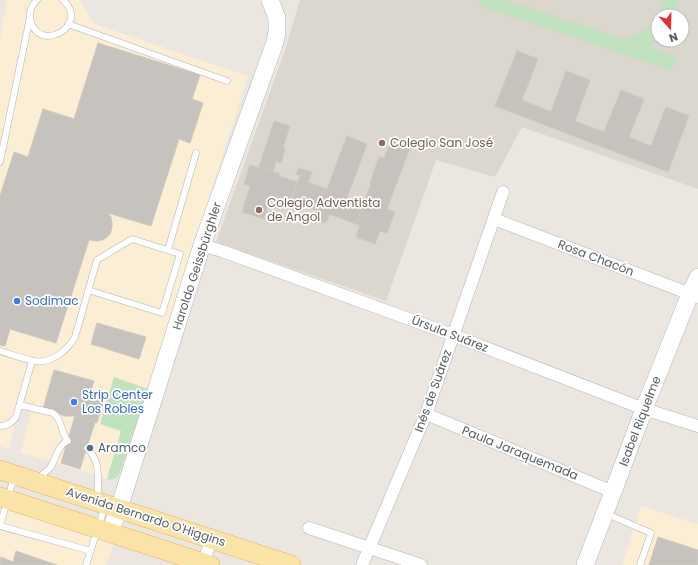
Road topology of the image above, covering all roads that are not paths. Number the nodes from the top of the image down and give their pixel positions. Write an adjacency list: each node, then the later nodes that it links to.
1 (37, 0): 4 (lane)
2 (63, 0): 5 (lane)
3 (270, 0): 11 (street, Haroldo Geissbürghler)
4 (30, 16): 5 (lane); 8 (lane)
5 (68, 24): 6 (lane)
6 (227, 80)
7 (196, 153): 12 (lane)
8 (0, 162)
9 (503, 192): 10 (street, Inés de Suárez)
10 (494, 219): 15 (street, Rosa Chacón); 17 (street, Inés de Suárez)
11 (202, 245): 16 (street, Haroldo Geissbürghler); 17 (street, Úrsula Suárez)
12 (168, 250): 14 (lane); 16 (lane)
13 (698, 277): 15 (street, Isabel Riquelme)
14 (88, 290): 16 (lane); 19 (lane)
15 (694, 296): 21 (street, Isabel Riquelme)
16 (170, 317): 30 (street, Haroldo Geissbürghler)
17 (453, 335): 21 (street, Úrsula Suárez); 22 (street, Inés de Suárez)
18 (0, 351): 19 (lane)
19 (32, 361): 20 (lane)
20 (20, 405): 23 (lane); 27 (lane)
21 (644, 409): 24 (street, Úrsula Suárez); 28 (street, Isabel Riquelme)
22 (426, 414): 28 (street, Paula Jaraquemada); 36 (street, Inés de Suárez)
23 (0, 426)
24 (698, 426)
25 (87, 448): 30 (lane)
26 (7, 472): 27 (main road, Avenida Bernardo O'Higgins); 29 (lane)
27 (35, 481): 30 (main road, Avenida Bernardo O'Higgins)
28 (614, 492): 31 (street, Isabel Riquelme)
29 (4, 498): 32 (lane); 34 (main road)
30 (107, 505): 34 (street, Haroldo Geissbürghler); 35 (main road, Avenida Bernardo O'Higgins)
31 (605, 513): 43 (street, Isabel Riquelme); 44 (lane)
32 (0, 526): 37 (lane)
33 (309, 528): 36 (street)
34 (104, 530): 37 (lane); 38 (main road)
35 (211, 539): 38 (street); 40 (main road, Avenida Bernardo O'Higgins)
36 (370, 548): 41 (street, Inés de Suárez); 42 (street)
37 (90, 551): 39 (lane)
38 (205, 564)
39 (86, 565)
40 (291, 565)
41 (362, 565)
42 (421, 565)
43 (584, 565)
44 (640, 565)

